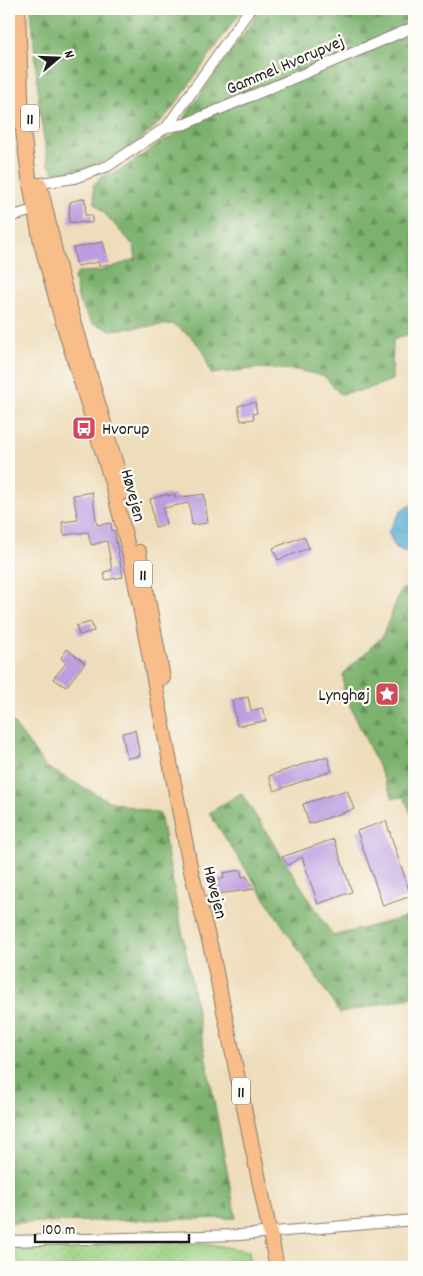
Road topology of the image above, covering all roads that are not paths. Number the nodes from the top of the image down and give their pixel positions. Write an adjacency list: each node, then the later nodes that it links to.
1 (18, 9): 5 (main road, Høvejen / 11)
2 (250, 9): 4 (street, Gammel Hvorupvej)
3 (414, 27): 4 (street, Gammel Hvorupvej)
4 (167, 127): 5 (street, Gammel Hvorupvej)
5 (35, 184): 6 (main road, Høvejen / 11)
6 (39, 208): 7 (street); 9 (main road, Høvejen / 11)
7 (9, 217)
8 (414, 1220): 9 (street)
9 (270, 1233): 10 (street); 11 (main road, Høvejen / 11)
10 (9, 1240)
11 (277, 1267)

